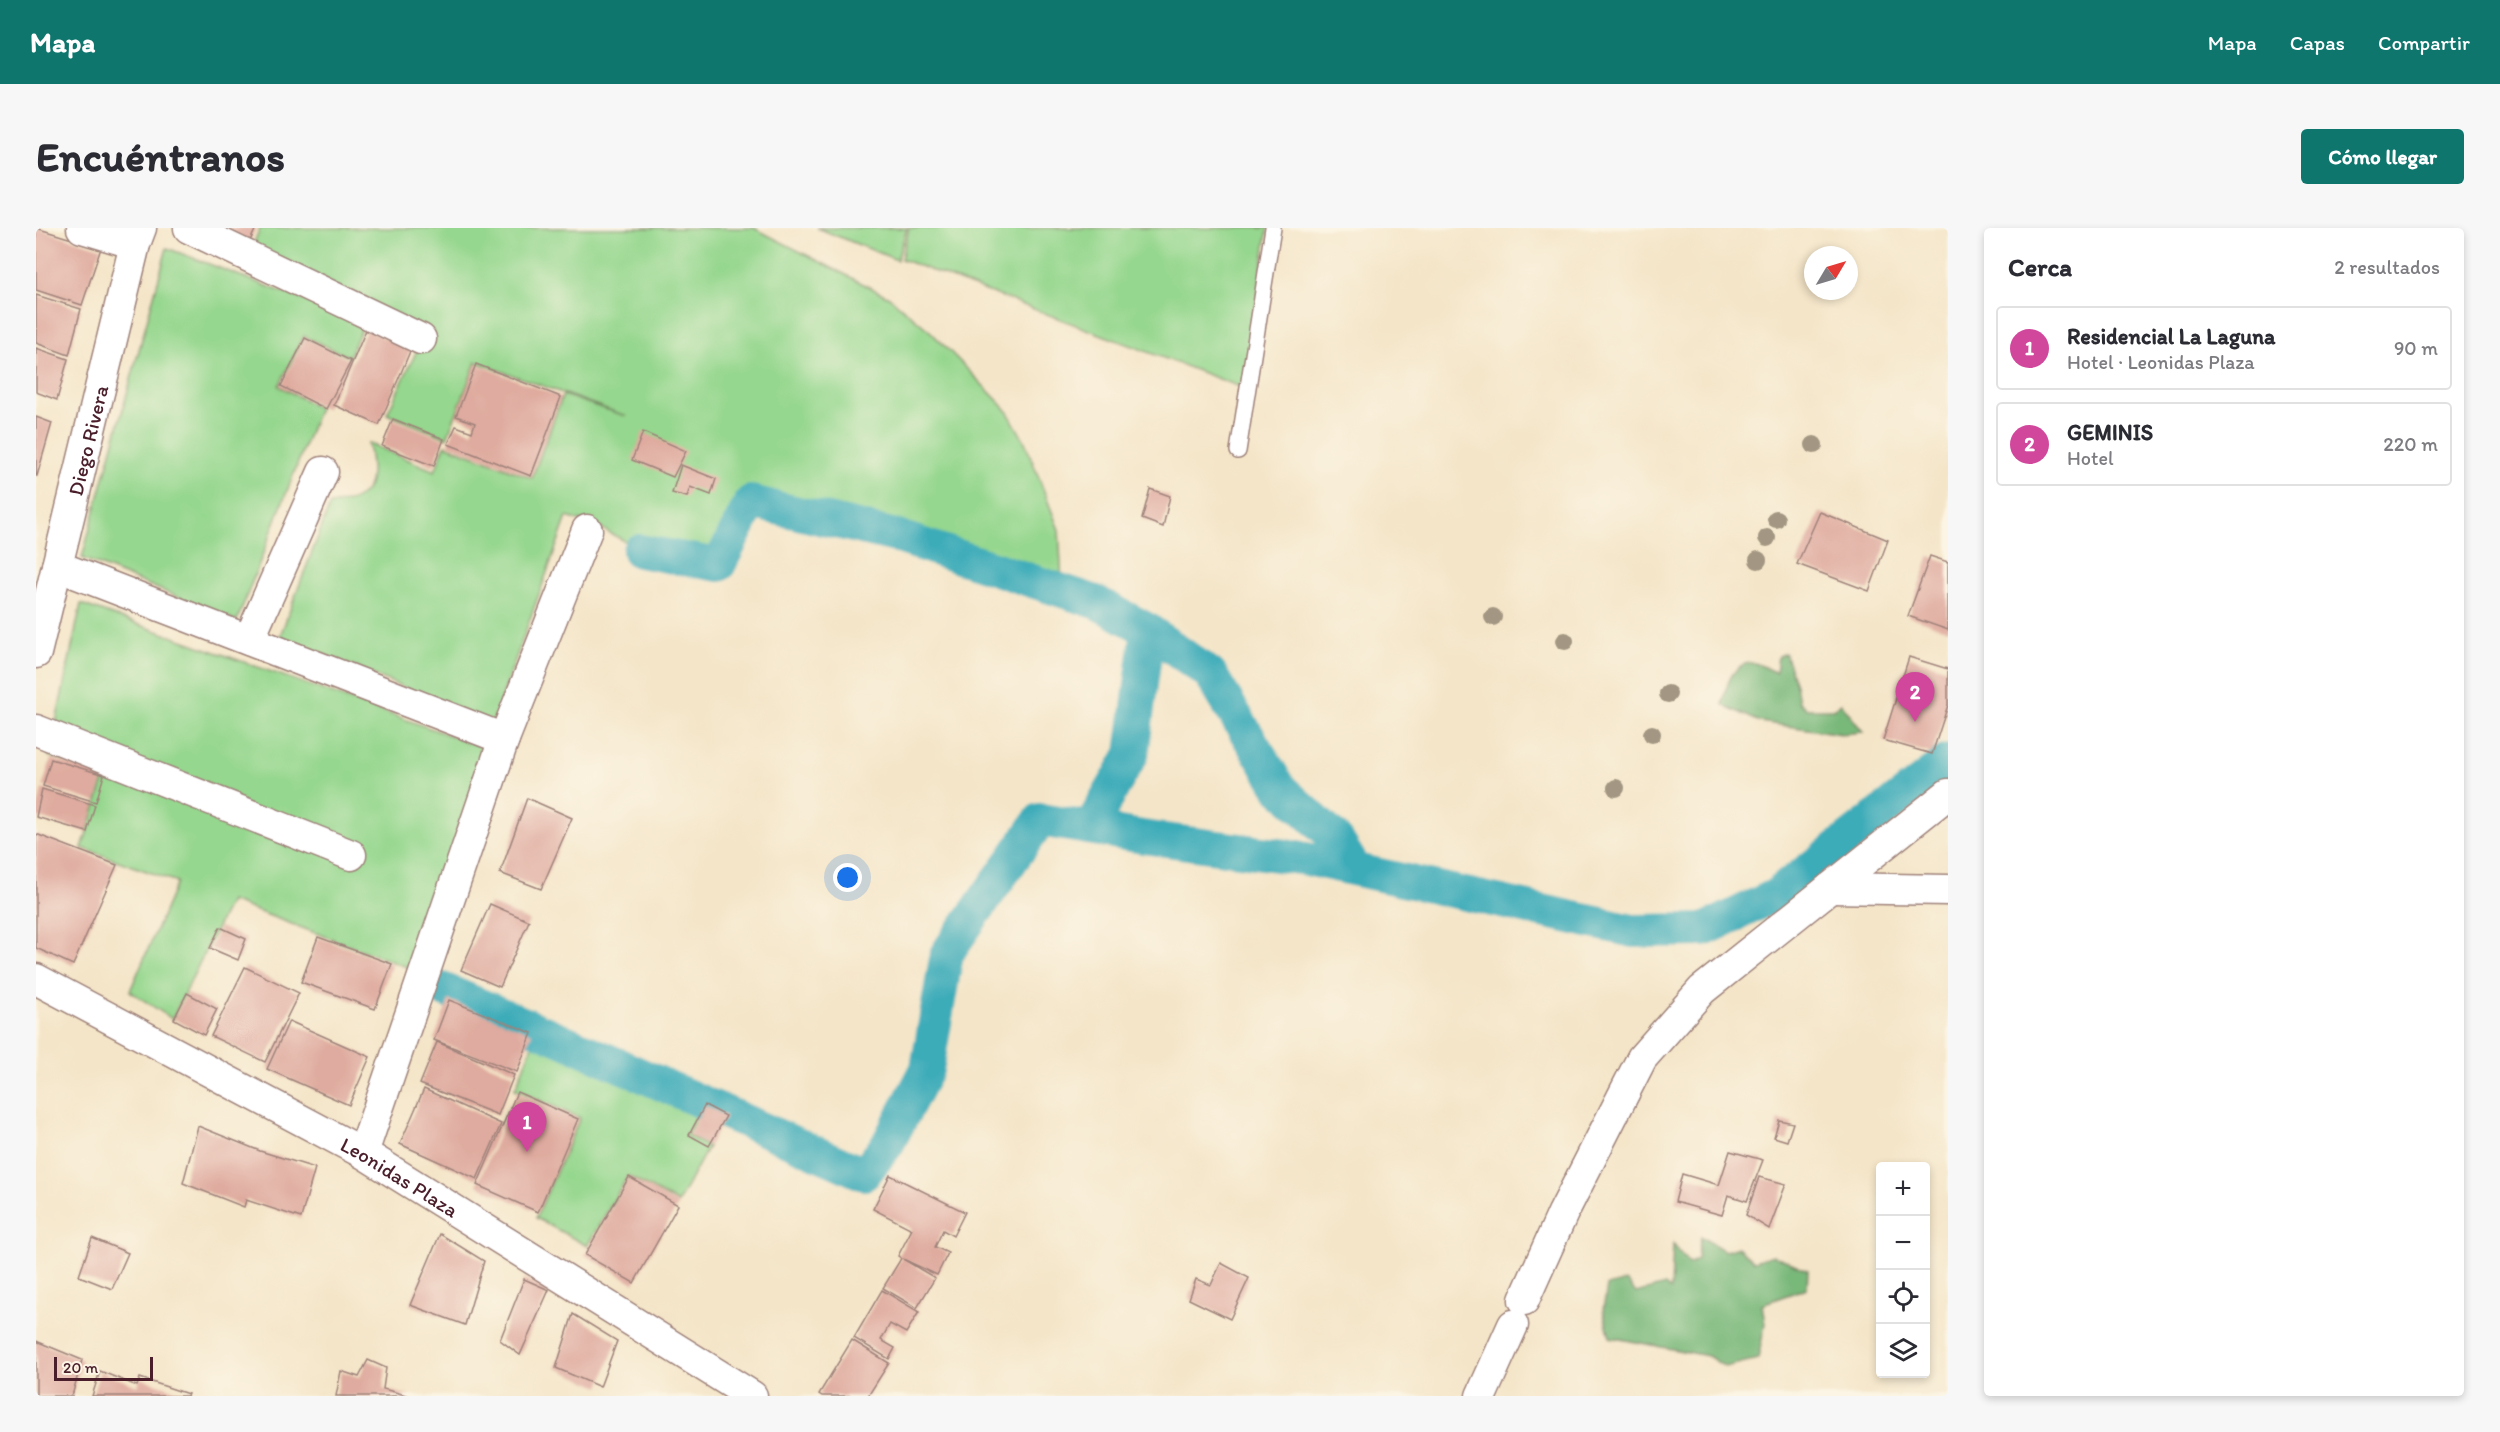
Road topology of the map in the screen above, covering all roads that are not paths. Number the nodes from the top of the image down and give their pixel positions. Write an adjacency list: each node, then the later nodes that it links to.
1 (82, 228): 4 (street)
2 (189, 228): 5 (street)
3 (1273, 228): 6 (lane)
4 (138, 236): 9 (street, Diego Rivera)
5 (421, 339)
6 (1238, 451)
7 (322, 472): 10 (street)
8 (587, 530): 13 (street)
9 (57, 566): 10 (street); 11 (street, Diego Rivera)
10 (249, 640): 13 (street)
11 (36, 653)
12 (36, 730): 15 (street)
13 (504, 740): 19 (street)
14 (1948, 794): 16 (street)
15 (351, 855)
16 (1830, 888): 17 (street); 21 (street)
17 (1948, 890)
18 (36, 979): 19 (street, Leonidas Plaza)
19 (363, 1153): 20 (street, Leonidas Plaza)
20 (752, 1396)
21 (1481, 1396)

